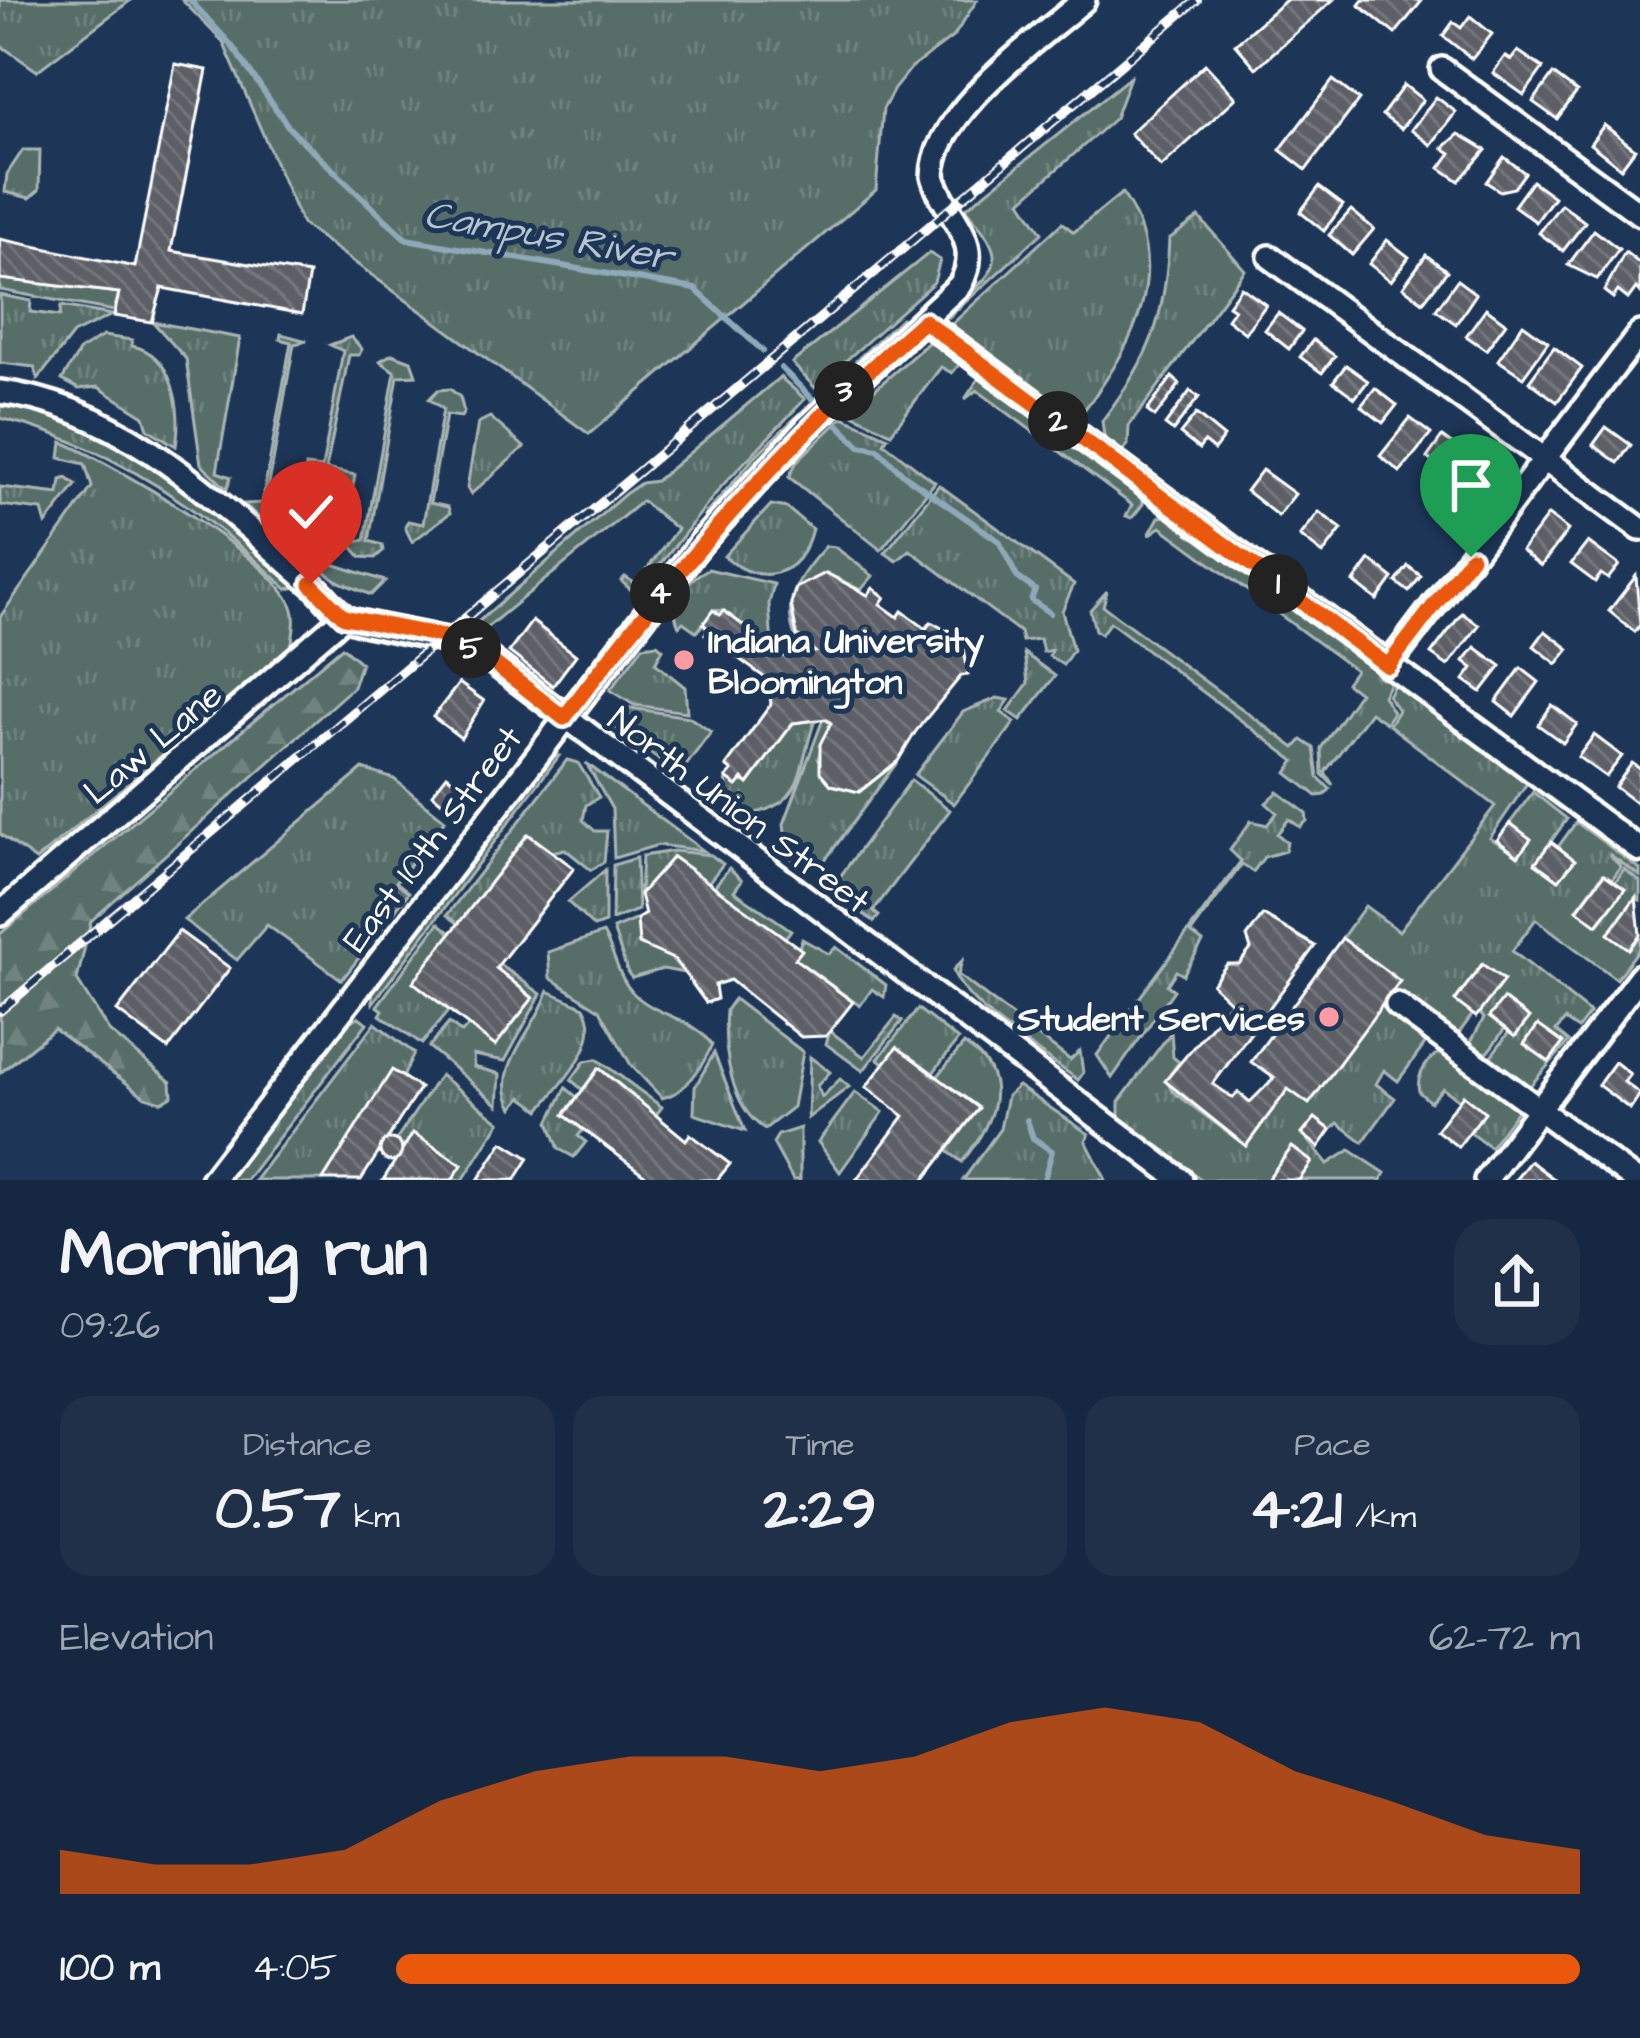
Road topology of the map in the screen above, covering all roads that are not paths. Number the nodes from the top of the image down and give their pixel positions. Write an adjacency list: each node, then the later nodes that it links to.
1 (1084, 0): 5 (street, East 10th Street)
2 (1442, 69): 3 (street)
3 (1640, 214)
4 (1270, 257): 8 (street)
5 (924, 321): 11 (street); 12 (street, East 10th Street)
6 (1640, 333): 8 (street)
7 (0, 392): 10 (street)
8 (1545, 459): 9 (street); 11 (street)
9 (1640, 529)
10 (344, 617): 12 (street, North Union Street); 14 (street, Law Lane)
11 (1388, 666): 13 (street)
12 (564, 718): 18 (street, East 10th Street); 19 (street, North Union Street)
13 (1640, 850)
14 (0, 914)
15 (1640, 976): 17 (street)
16 (1397, 1005): 17 (street)
17 (1539, 1109): 20 (street); 21 (street)
18 (212, 1180)
19 (1181, 1180)
20 (1486, 1180)
21 (1634, 1180)

